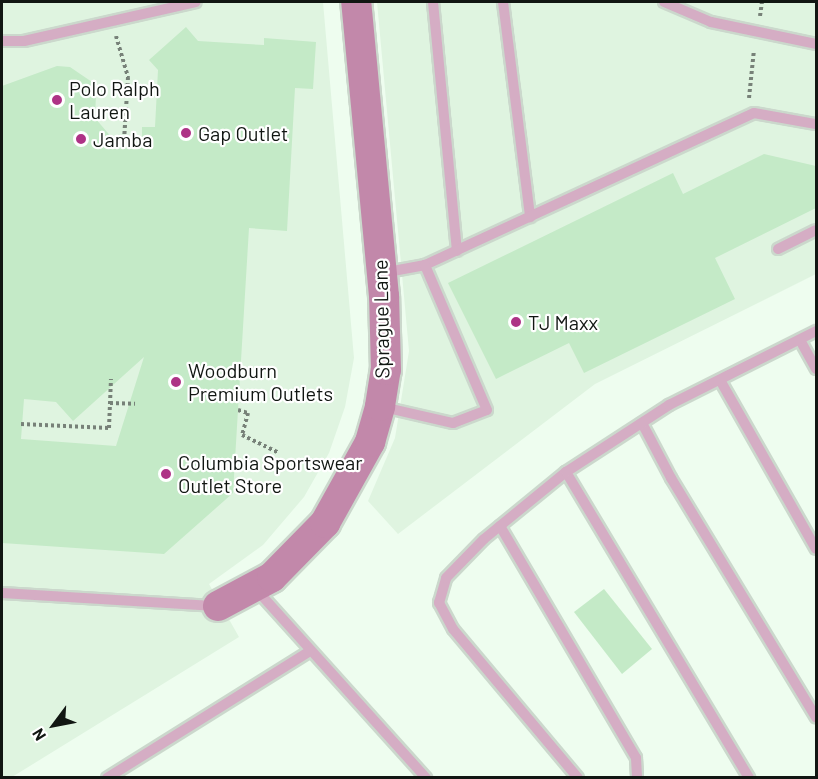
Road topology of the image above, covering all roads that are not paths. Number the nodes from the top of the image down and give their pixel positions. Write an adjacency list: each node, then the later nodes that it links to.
1 (196, 2): 8 (lane)
2 (348, 2): 3 (lane)
3 (356, 2): 4 (lane); 16 (street, Sprague Lane)
4 (365, 2)
5 (433, 2): 14 (lane)
6 (503, 2): 11 (lane)
7 (664, 2): 9 (lane)
8 (2, 41)
9 (816, 44)
10 (816, 124): 11 (lane)
11 (530, 217): 14 (lane)
12 (816, 230): 13 (lane)
13 (778, 249)
14 (457, 251): 15 (lane)
15 (425, 265): 16 (lane); 21 (lane)
16 (382, 273): 21 (street, Sprague Lane)
17 (816, 331): 18 (lane)
18 (800, 340): 19 (lane); 20 (lane)
19 (816, 369)
20 (720, 380): 22 (lane); 25 (lane)
21 (380, 406): 26 (street, Sprague Lane)
22 (642, 423): 23 (lane); 30 (lane)
23 (566, 472): 24 (lane); 35 (lane)
24 (500, 526): 33 (lane); 34 (lane)
25 (816, 549)
26 (255, 588): 28 (street, Sprague Lane); 29 (lane)
27 (2, 593): 28 (lane)
28 (218, 606)
29 (310, 651): 31 (lane); 32 (lane)
30 (816, 717)
31 (107, 777)
32 (426, 777)
33 (578, 777)
34 (637, 777)
35 (749, 777)

